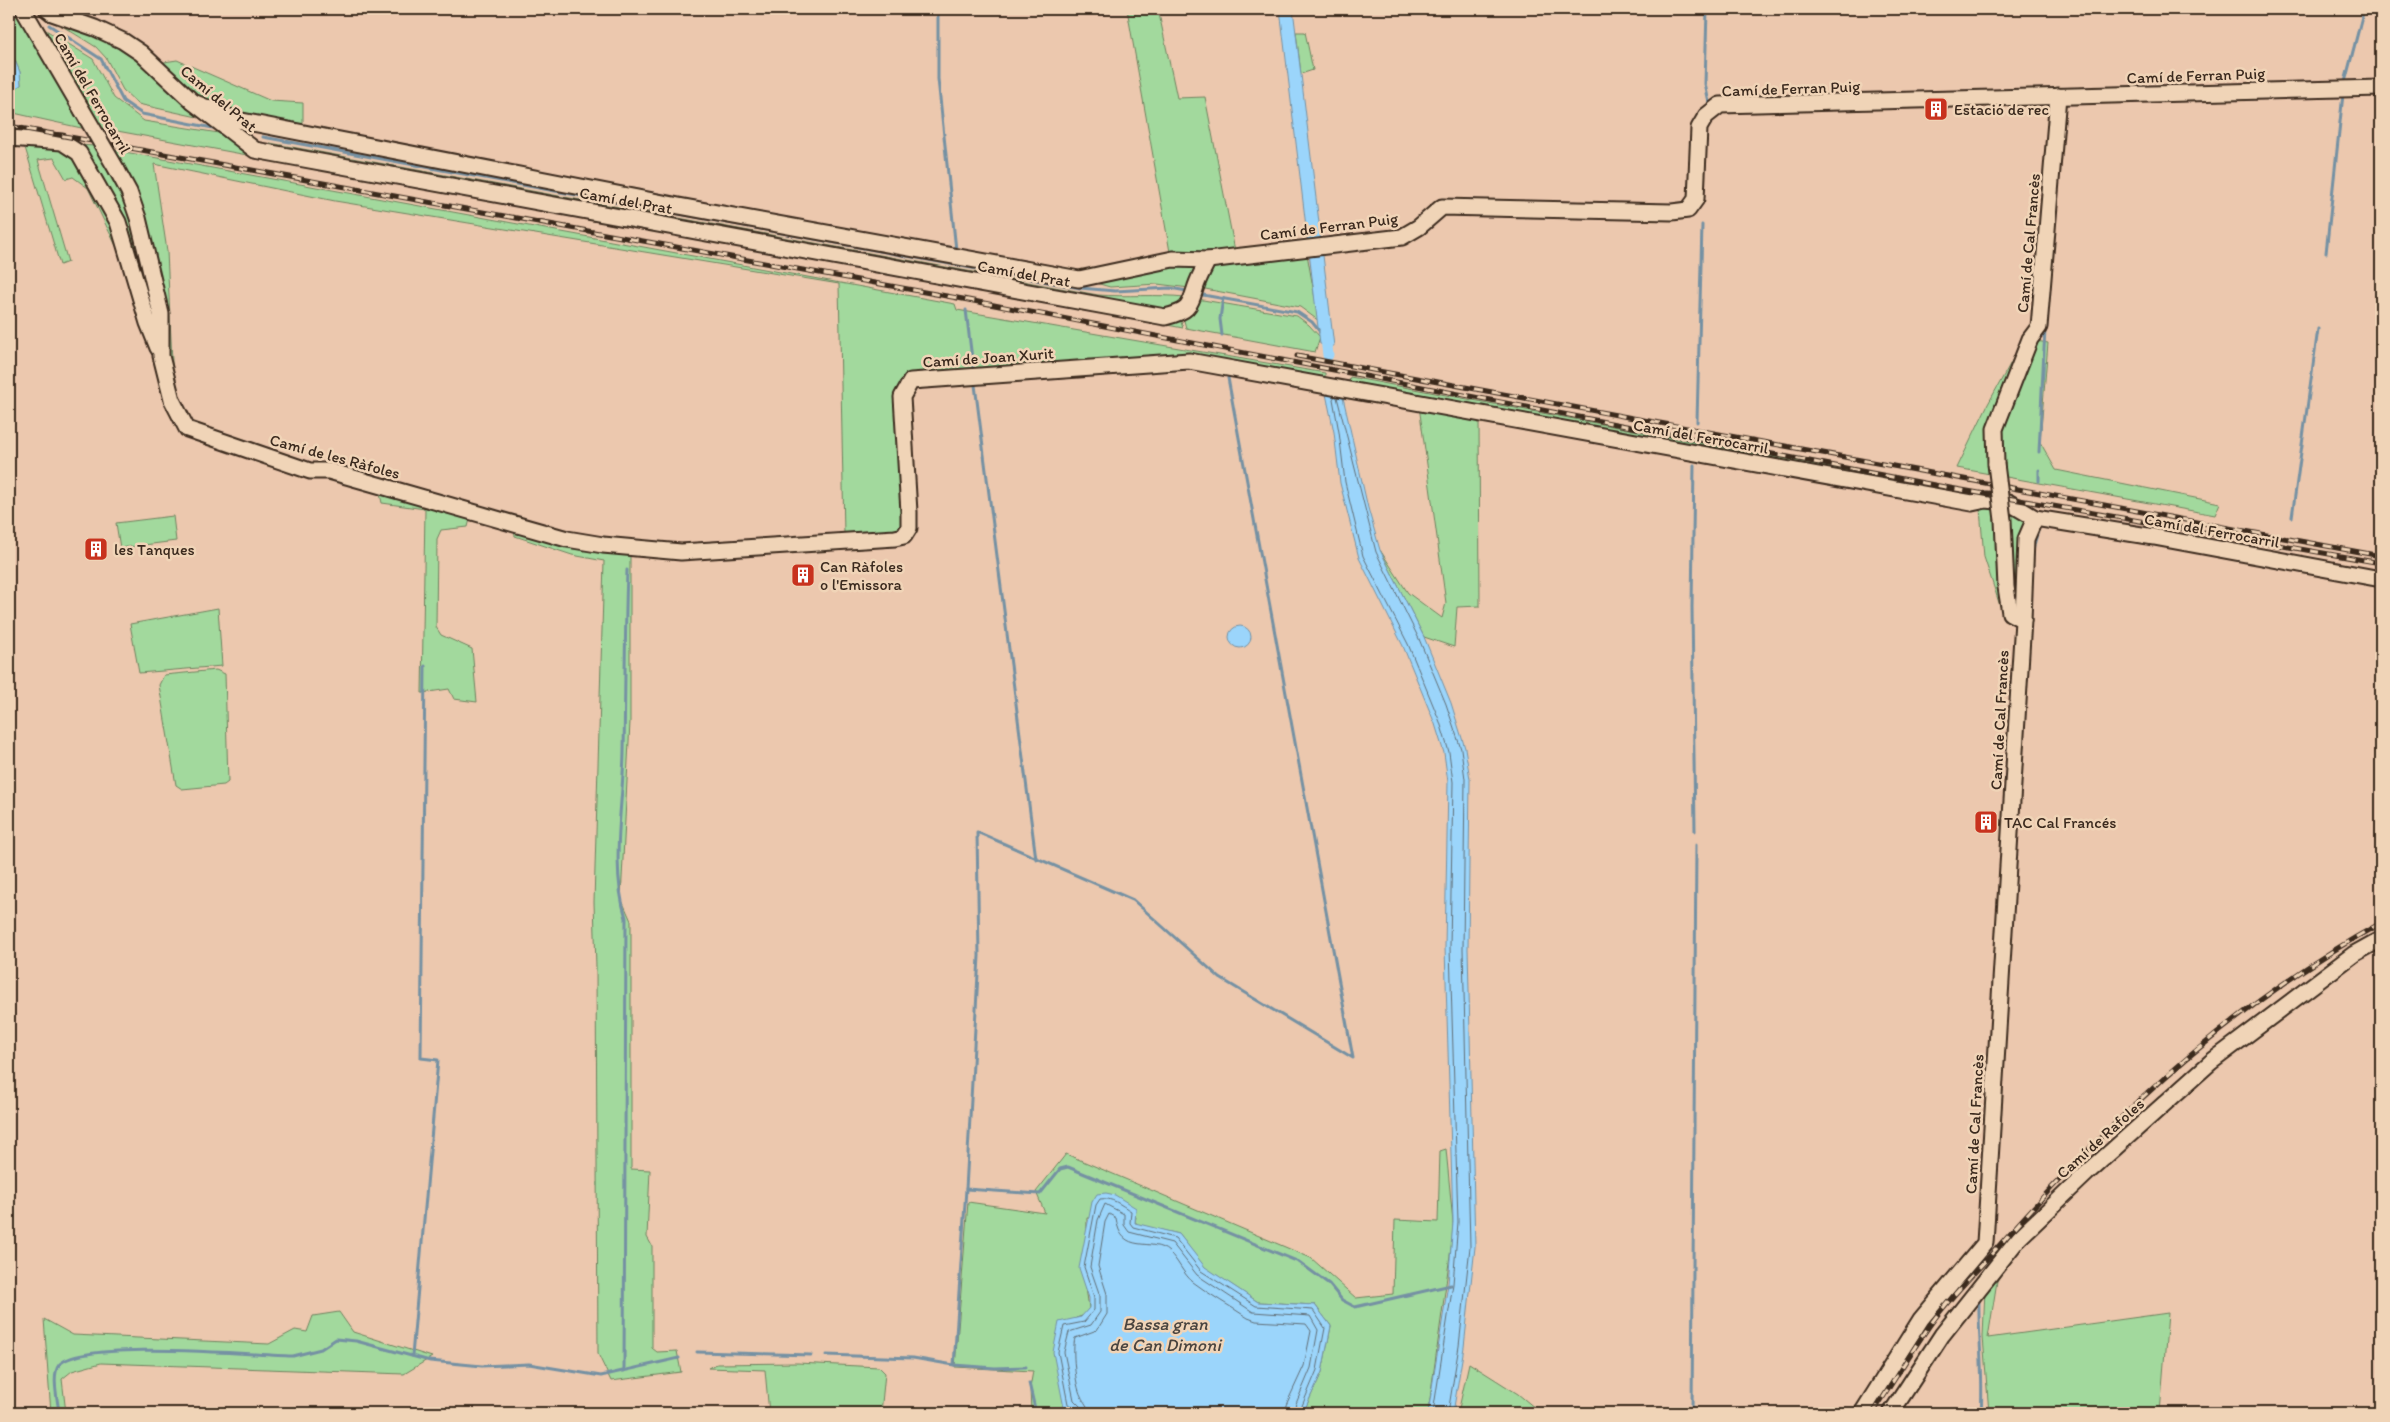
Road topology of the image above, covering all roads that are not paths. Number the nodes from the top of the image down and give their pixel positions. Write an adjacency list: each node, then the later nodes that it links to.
1 (23, 9): 7 (street, Camí del Ferrocarril, bridge)
2 (46, 9): 5 (street, Camí del Prat)
3 (2381, 88): 4 (street, Camí de Ferran Puig)
4 (2058, 96): 8 (street, Camí de Ferran Puig); 14 (street, Camí de Cal Francès, bridge)
5 (193, 102): 8 (street, Camí de Ferran Puig); 8 (street, Camí del Prat)
6 (9, 138): 9 (street)
7 (117, 170): 9 (street, Camí de les Ràfoles)
8 (1208, 260)
9 (161, 356): 12 (street, Camí de les Ràfoles)
10 (1358, 391): 11 (street, Camí del Ferrocarril); 12 (street, Camí de Joan Xurit)
11 (2035, 518): 13 (street, Camí del Ferrocarril); 14 (street)
12 (681, 552)
13 (2381, 579)
14 (2023, 620): 16 (street, Camí de Cal Francès)
15 (2381, 939): 17 (street, Camí de Rafoles)
16 (1862, 1413)
17 (1891, 1413)

